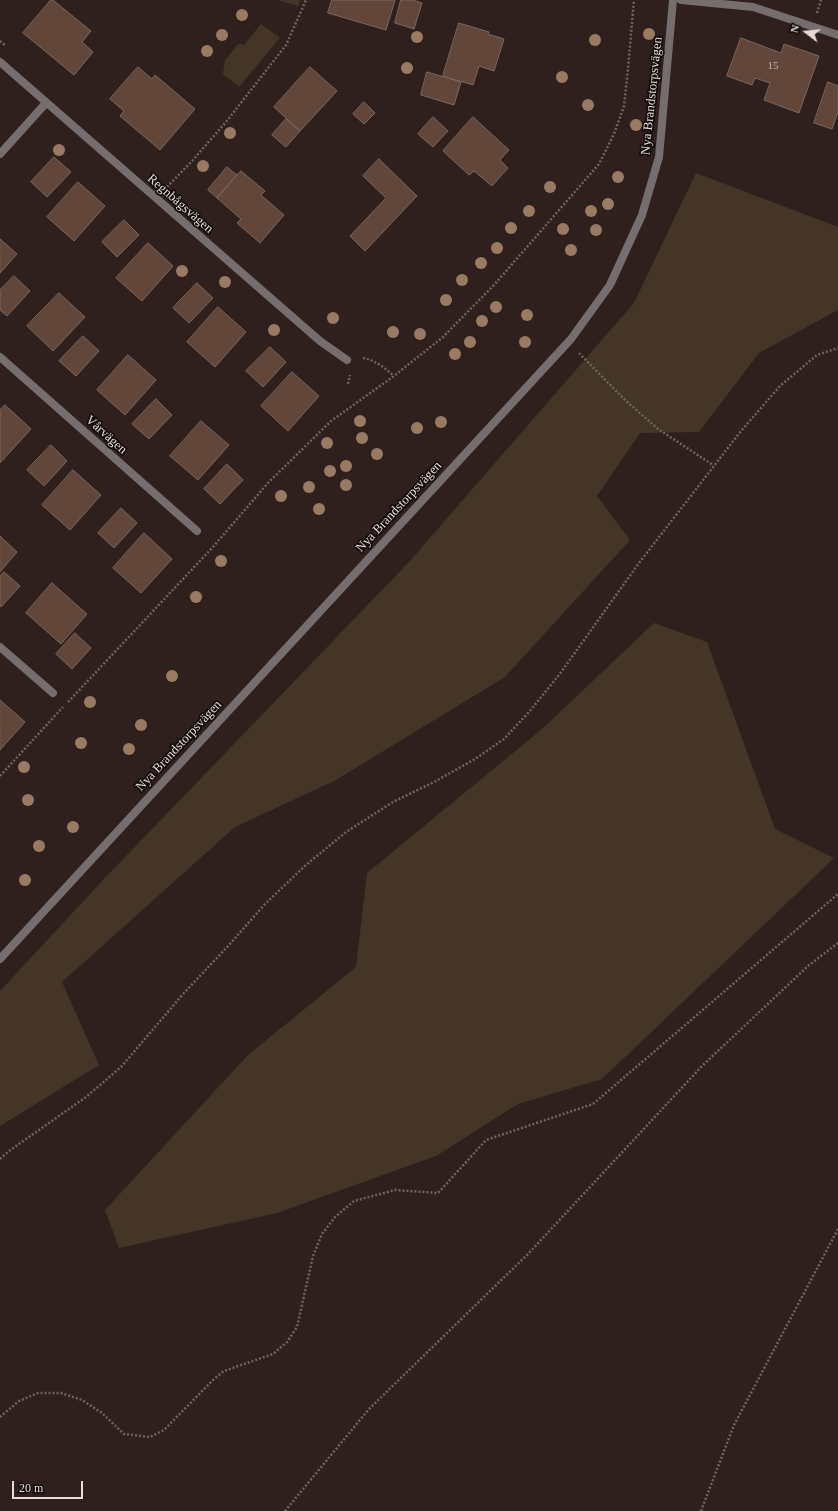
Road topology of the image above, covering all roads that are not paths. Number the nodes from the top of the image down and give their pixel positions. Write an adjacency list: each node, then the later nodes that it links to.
1 (673, 0): 12 (street, Nya Brandstorpsvägen)
2 (681, 0): 3 (street)
3 (838, 36)
4 (0, 62): 5 (street, Regnbågsvägen)
5 (46, 103): 6 (street); 8 (street, Regnbågsvägen)
6 (0, 154)
7 (0, 357): 9 (street, Vårvägen)
8 (347, 360)
9 (197, 531)
10 (0, 647): 11 (street)
11 (53, 693)
12 (0, 959)

